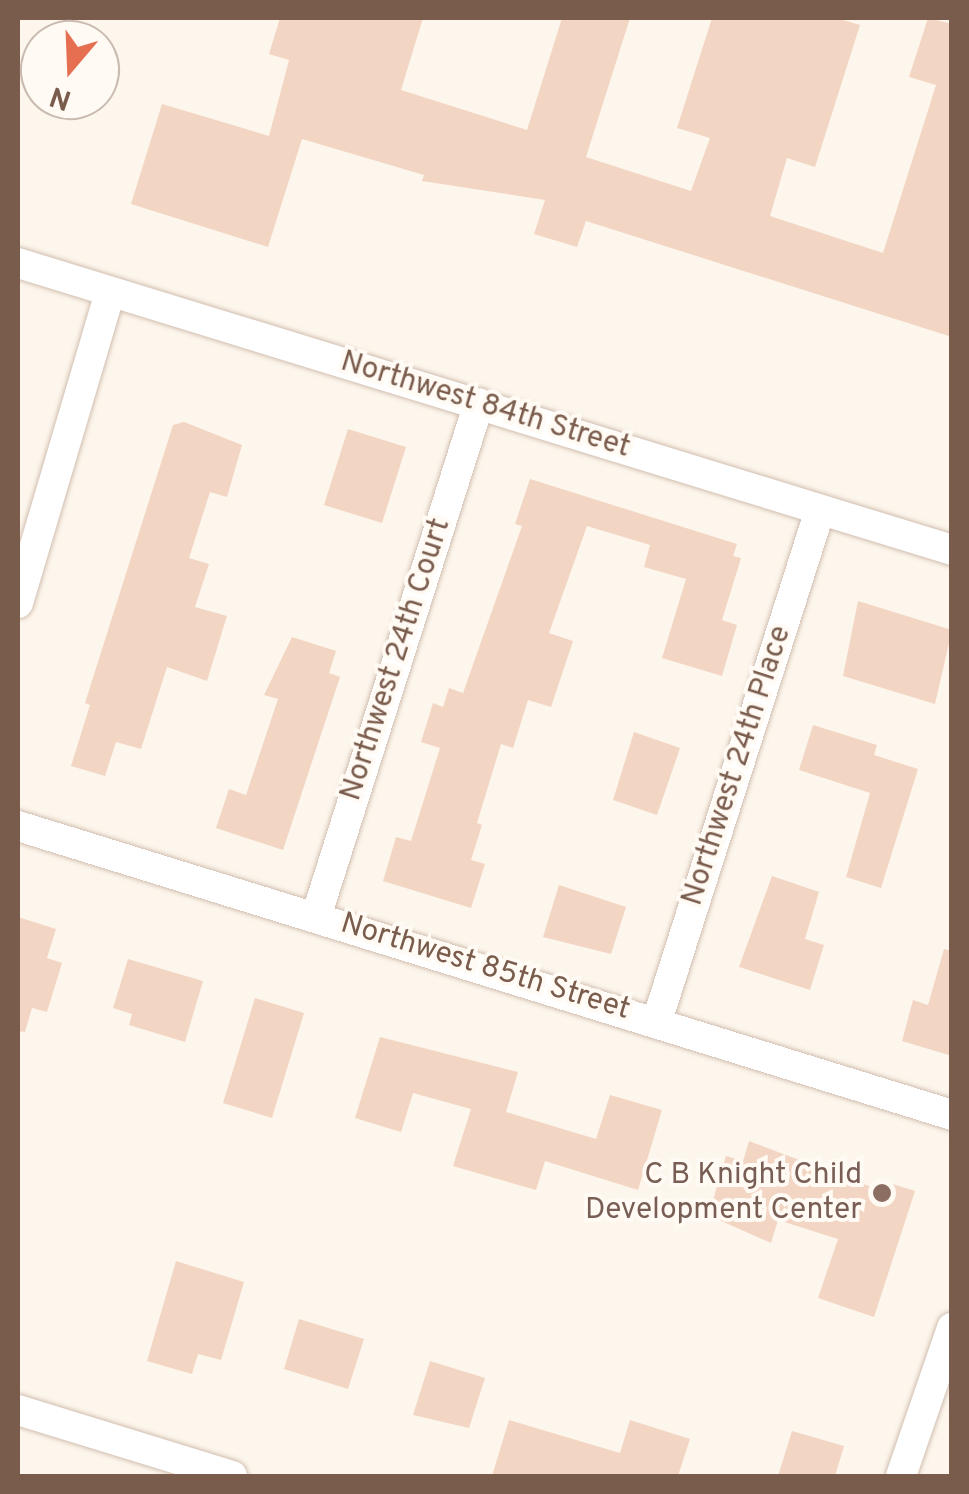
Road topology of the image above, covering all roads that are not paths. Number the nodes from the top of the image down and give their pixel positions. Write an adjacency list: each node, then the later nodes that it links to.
1 (18, 263): 2 (street, Northwest 84th Street)
2 (110, 292): 3 (street, Northwest 84th Street); 6 (street)
3 (479, 403): 4 (street, Northwest 84th Street); 8 (street, Northwest 24th Court)
4 (820, 510): 5 (street, Northwest 84th Street); 9 (street, Northwest 24th Place)
5 (952, 550)
6 (18, 603)
7 (18, 826): 8 (street, Northwest 85th Street)
8 (316, 917): 9 (street, Northwest 85th Street)
9 (656, 1021): 10 (street, Northwest 85th Street)
10 (952, 1115)
11 (952, 1328): 14 (street)
12 (18, 1410): 13 (street)
13 (232, 1476)
14 (901, 1476)

